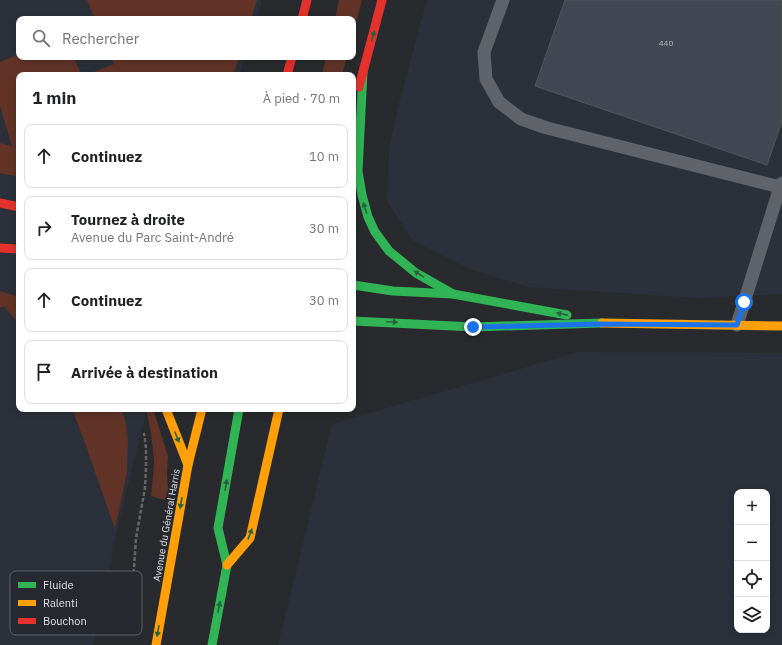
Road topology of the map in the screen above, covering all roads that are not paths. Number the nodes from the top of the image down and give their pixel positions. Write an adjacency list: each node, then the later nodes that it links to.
1 (307, 0): 4 (street)
2 (382, 0): 7 (street, one-way to 2)
3 (503, 0): 9 (lane)
4 (303, 16)
5 (291, 60): 6 (street)
6 (288, 72)
7 (363, 72): 8 (street); 15 (street, one-way to 7)
8 (356, 98)
9 (781, 185): 18 (lane)
10 (0, 203): 11 (street)
11 (16, 206)
12 (0, 248): 13 (street)
13 (16, 251)
14 (356, 285): 15 (street)
15 (453, 294): 17 (street, one-way to 15)
16 (356, 321): 17 (street, one-way to 17)
17 (600, 324): 18 (street)
18 (737, 325): 19 (street)
19 (782, 326)
20 (167, 412): 24 (street, one-way to 24)
21 (201, 412): 24 (street, Avenue du Général Harris)
22 (238, 412): 25 (street, one-way to 22)
23 (278, 412): 25 (street, one-way to 23)
24 (188, 465): 26 (street, Avenue du Général Harris, one-way to 26)
25 (227, 565): 27 (street, one-way to 25)
26 (156, 645)
27 (212, 645)

